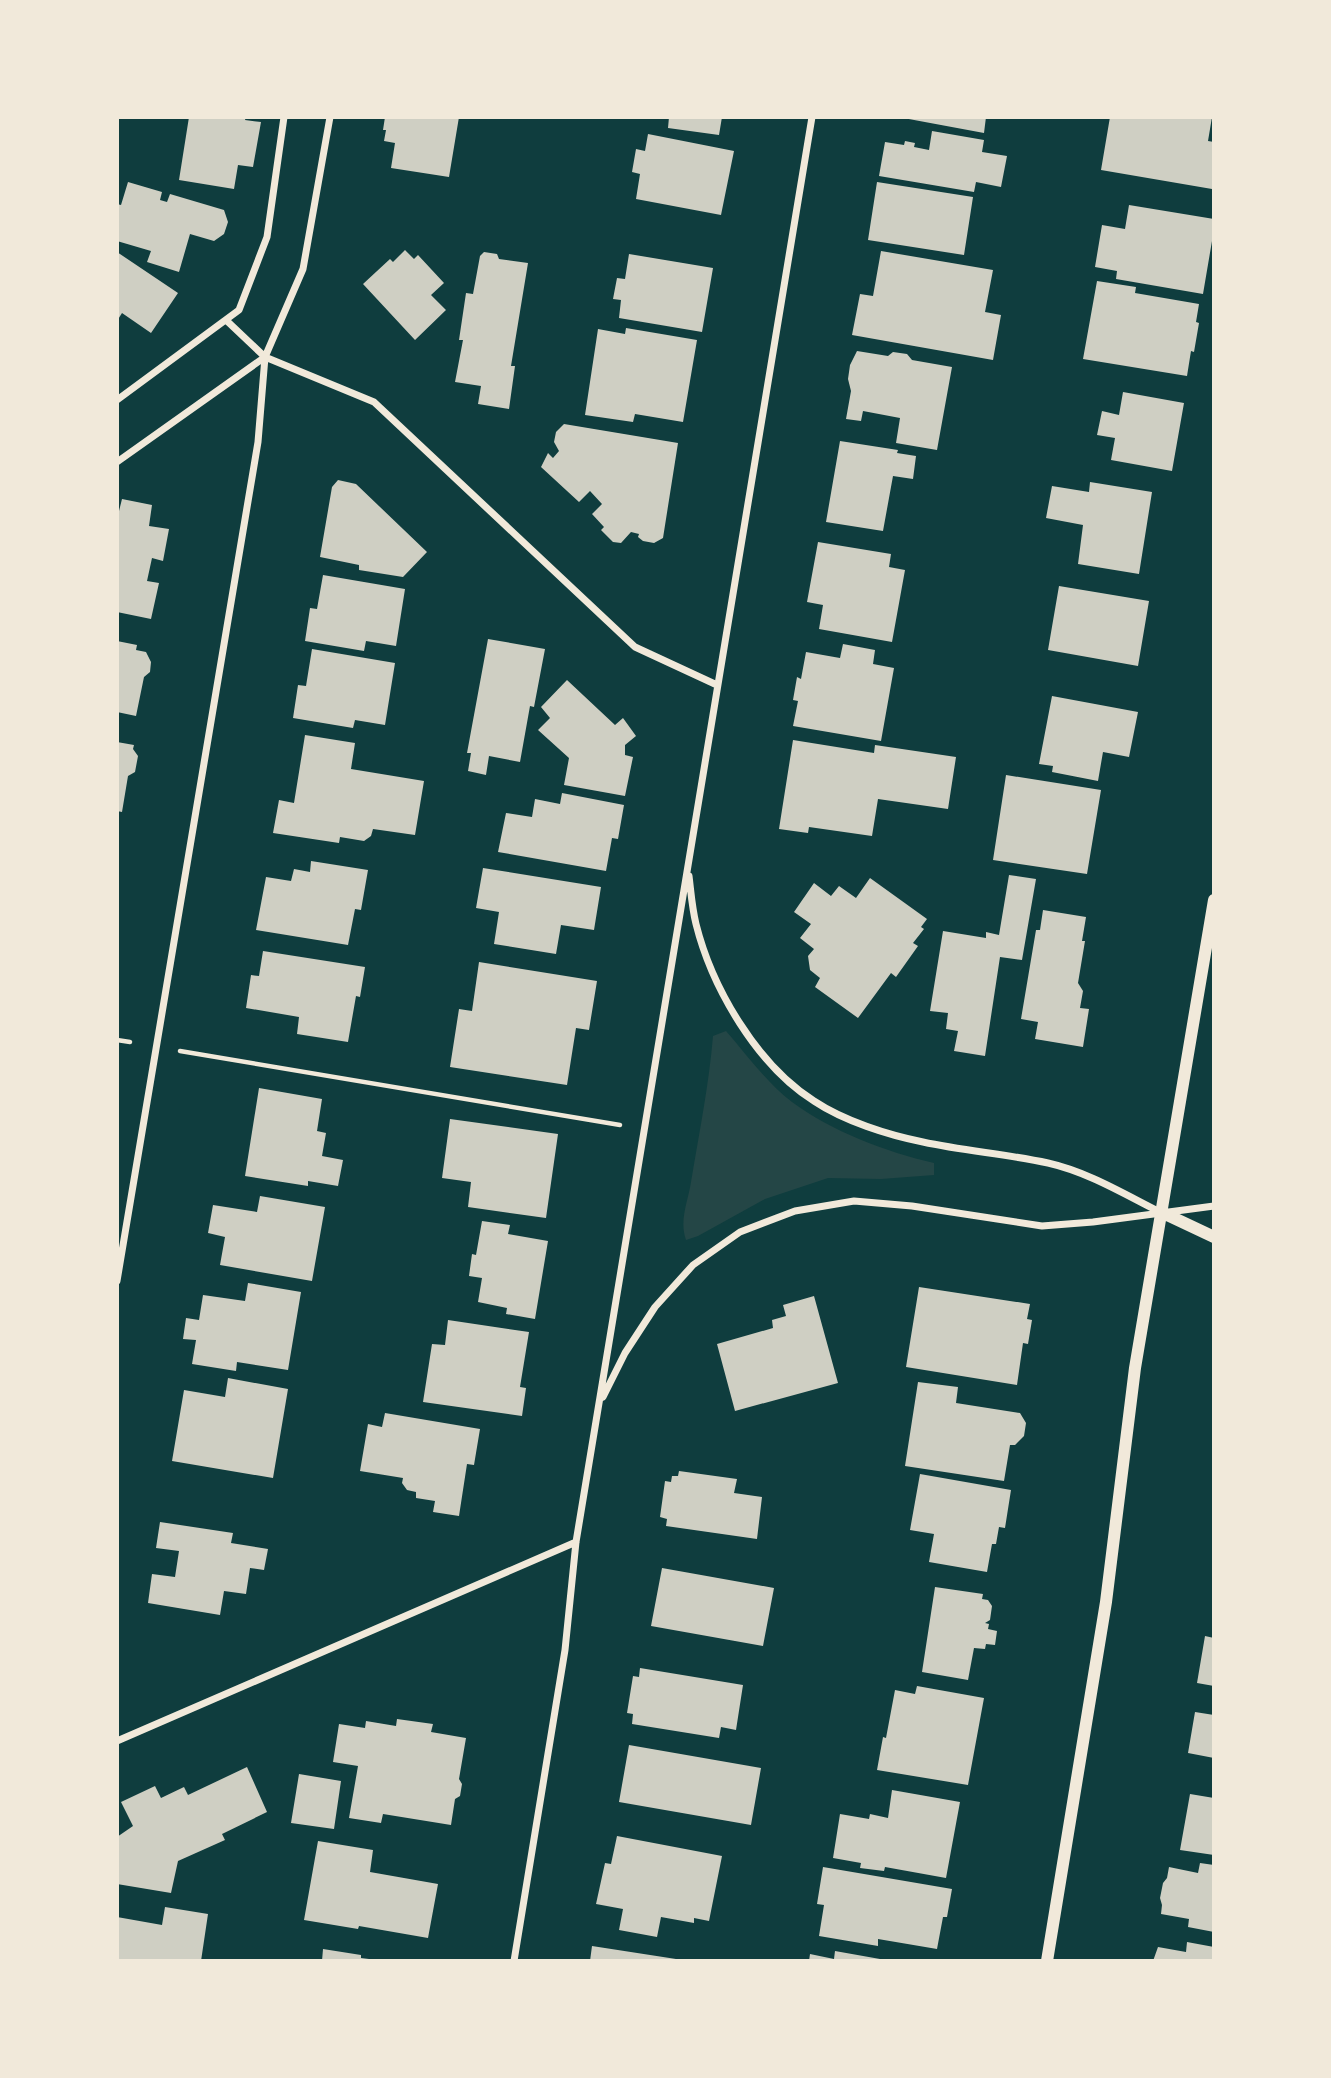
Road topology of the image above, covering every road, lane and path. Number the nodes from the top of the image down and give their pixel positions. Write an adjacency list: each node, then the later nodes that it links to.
1 (285, 117): 4 (street)
2 (330, 117): 5 (street)
3 (812, 117): 8 (street)
4 (227, 321): 5 (street); 6 (street)
5 (265, 357): 7 (street); 8 (street); 16 (street)
6 (117, 400)
7 (117, 462)
8 (717, 685): 9 (street)
9 (688, 867): 12 (street); 14 (street)
10 (1214, 900): 14 (street)
11 (202, 1054): 12 (path)
12 (645, 1129): 17 (street)
13 (1214, 1206): 14 (street)
14 (1161, 1212): 15 (street); 17 (street); 21 (street)
15 (1214, 1237)
16 (117, 1281)
17 (598, 1406): 18 (street)
18 (576, 1542): 19 (street); 20 (street)
19 (117, 1741)
20 (514, 1961)
21 (1047, 1961)

